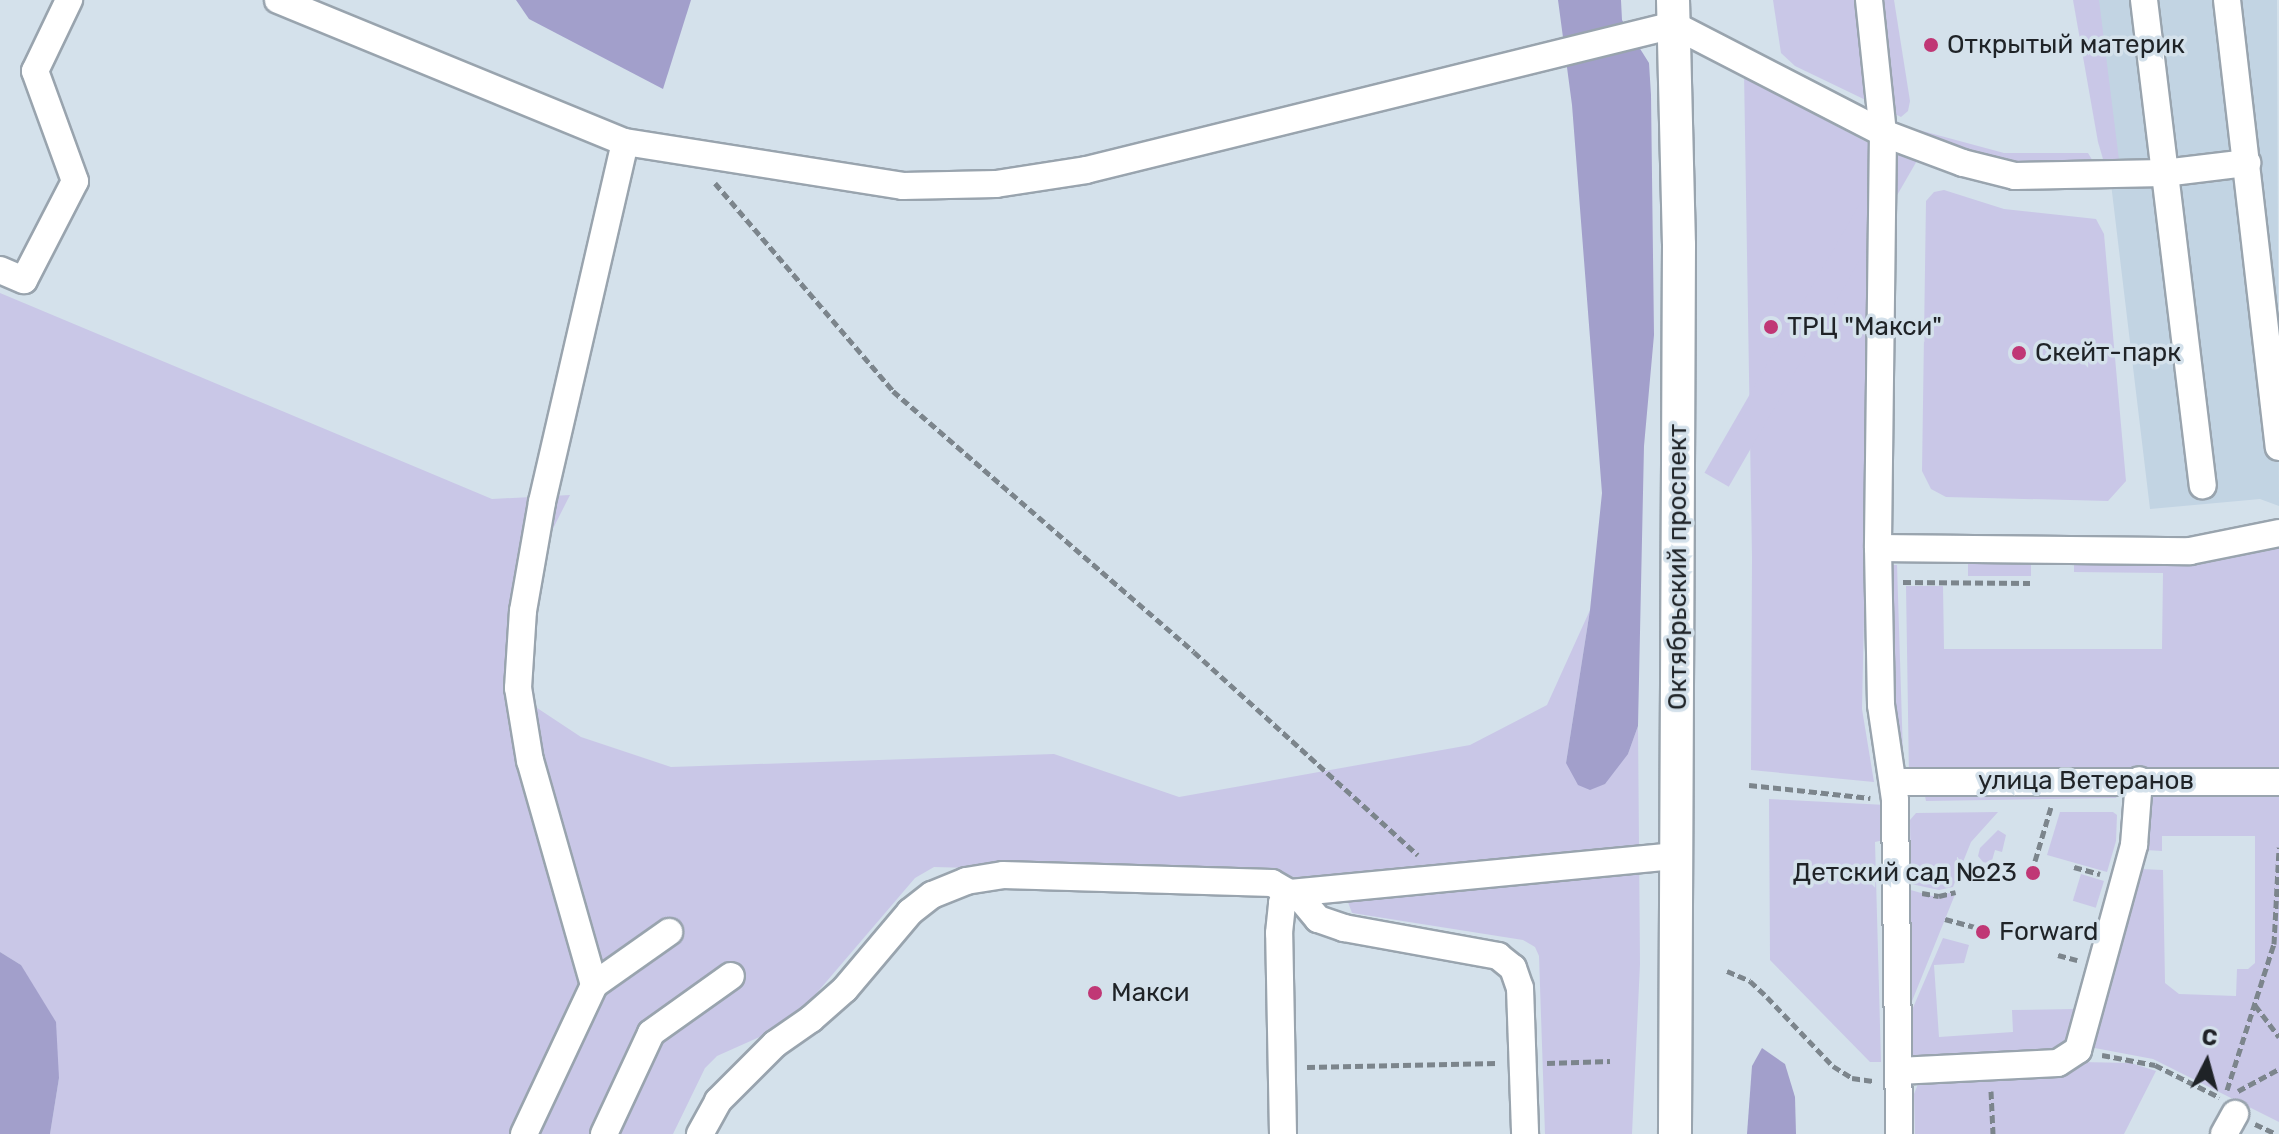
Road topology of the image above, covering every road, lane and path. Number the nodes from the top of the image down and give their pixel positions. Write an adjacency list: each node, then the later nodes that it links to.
1 (69, 0): 12 (street)
2 (278, 0): 8 (street)
3 (1869, 0): 7 (street)
4 (2144, 0): 11 (street)
5 (2227, 0): 10 (street)
6 (1674, 12): 7 (street); 9 (street); 26 (main road, Октябрьский проспект)
7 (1883, 133): 11 (street); 16 (street)
8 (625, 142): 9 (street); 41 (street)
9 (689, 152): 28 (path)
10 (2247, 163): 11 (street); 13 (street)
11 (2164, 173): 14 (street)
12 (0, 270)
13 (2279, 447)
14 (2203, 485)
15 (2279, 533): 16 (street)
16 (1878, 548): 20 (street)
17 (1902, 582): 18 (path)
18 (2030, 583)
19 (2139, 780): 20 (street, улица Ветеранов); 21 (street, улица Ветеранов); 44 (street)
20 (1894, 782): 51 (street)
21 (2279, 782)
22 (1749, 785): 23 (path)
23 (1872, 798)
24 (2051, 807): 27 (path)
25 (2279, 847): 42 (path)
26 (1676, 856): 35 (street); 57 (main road, Октябрьский проспект)
27 (2035, 861)
28 (1427, 863)
29 (1966, 867): 31 (path)
30 (2074, 867): 32 (path)
31 (1989, 873)
32 (2112, 878)
33 (1919, 892): 34 (path)
34 (1956, 892)
35 (1290, 893): 47 (street); 49 (street); 54 (street)
36 (1945, 919): 37 (path)
37 (1974, 927)
38 (669, 932): 41 (street)
39 (1727, 971): 51 (path)
40 (731, 976): 53 (street)
41 (594, 985): 52 (street)
42 (2255, 1005): 43 (path); 45 (path)
43 (2279, 1037)
44 (2078, 1050): 48 (street); 50 (path)
45 (2236, 1060)
46 (1610, 1061): 47 (path)
47 (1522, 1063): 49 (path); 56 (street)
48 (1990, 1066): 51 (street); 59 (path)
49 (1282, 1067): 55 (street)
50 (2279, 1069)
51 (1898, 1071): 58 (street)
52 (524, 1134)
53 (604, 1134)
54 (700, 1134)
55 (1283, 1134)
56 (1525, 1134)
57 (1675, 1134)
58 (1899, 1134)
59 (1993, 1134)

